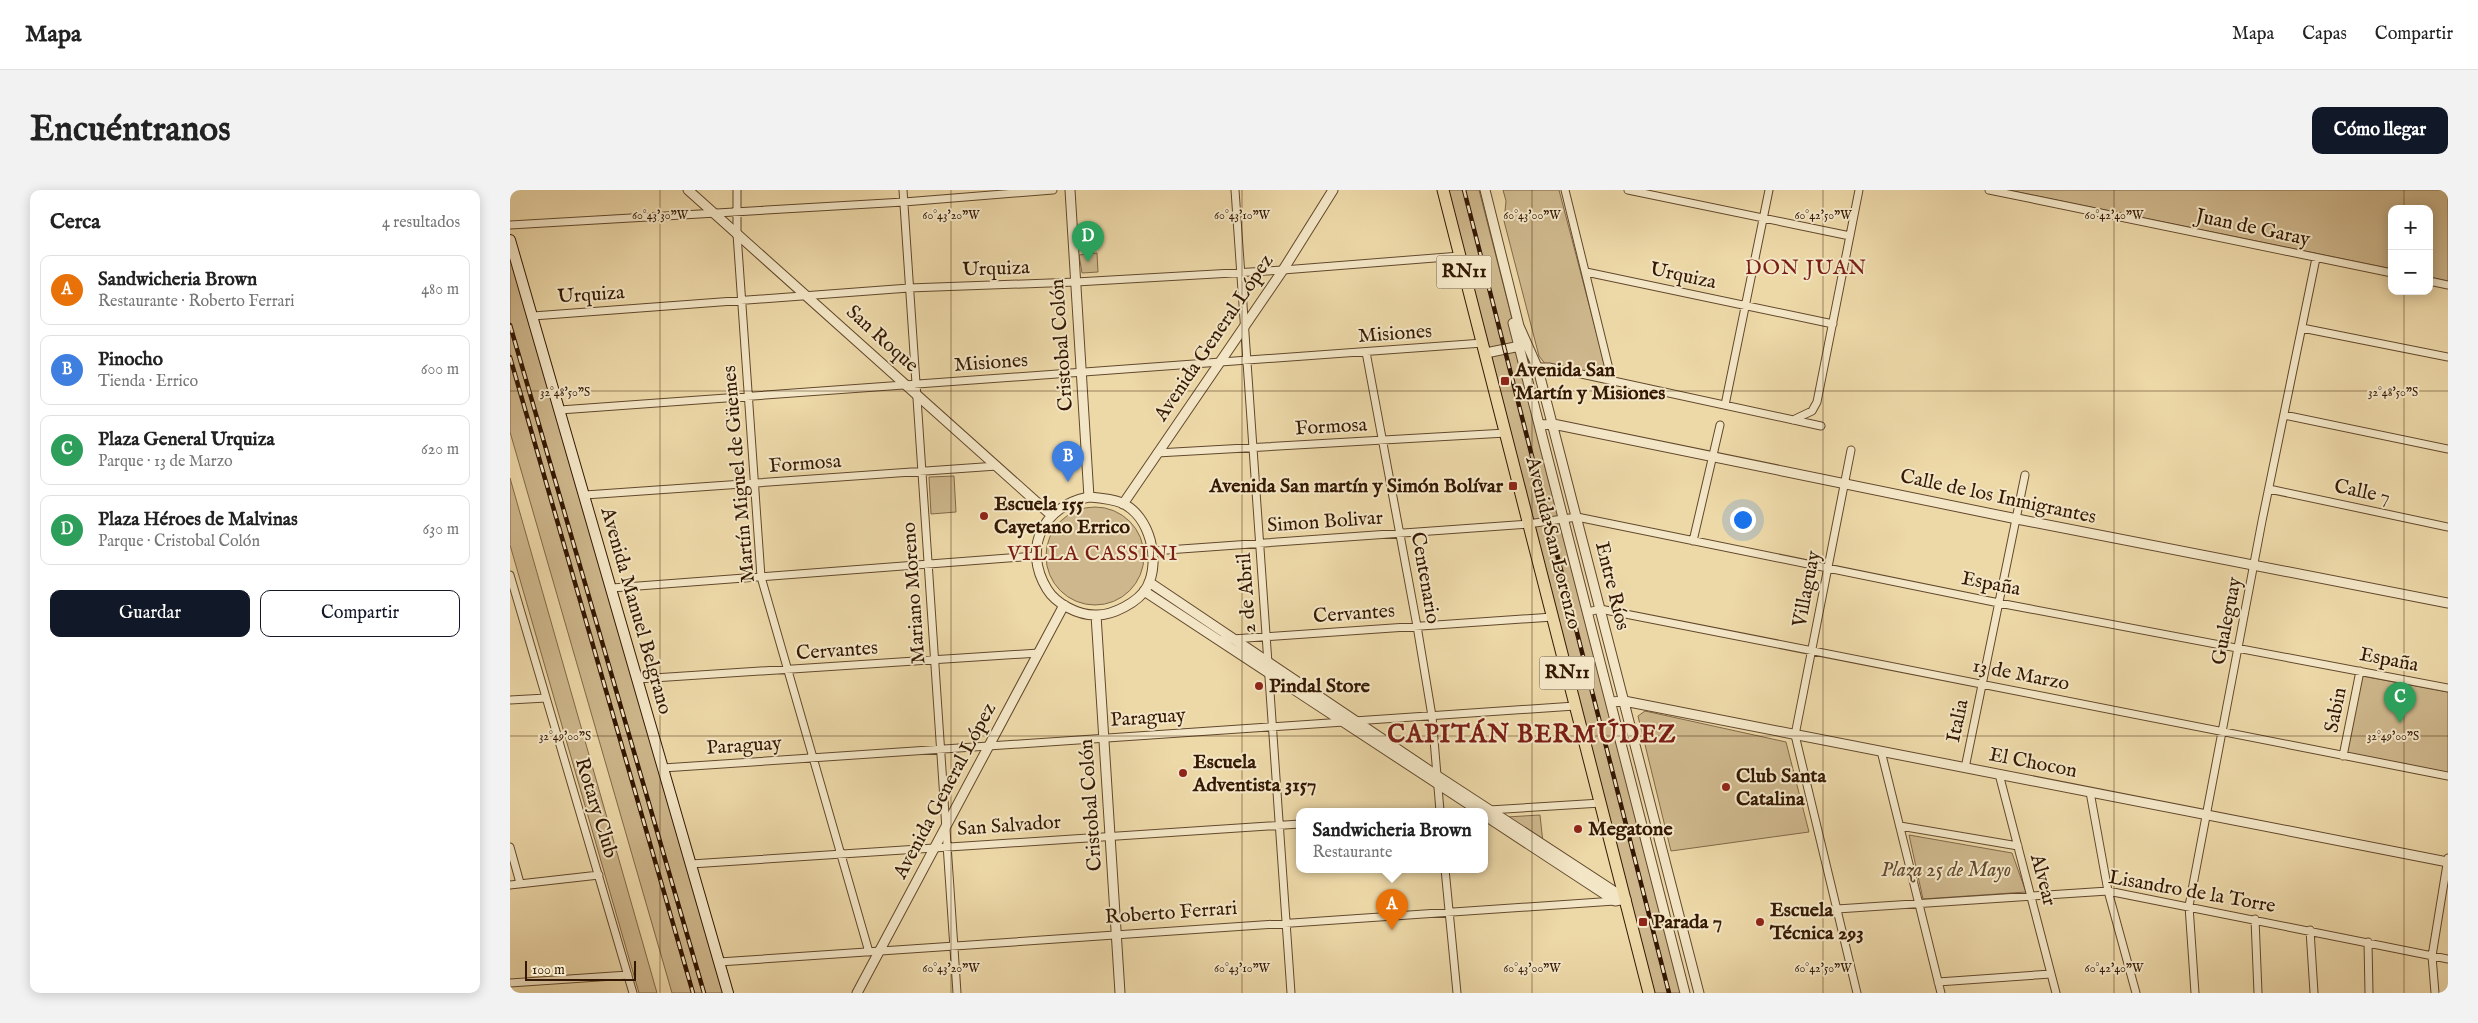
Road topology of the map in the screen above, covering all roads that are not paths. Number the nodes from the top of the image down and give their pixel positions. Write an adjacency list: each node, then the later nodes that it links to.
1 (688, 190): 17 (street, San Roque)
2 (737, 190): 18 (street, Martín Miguel de Güemes)
3 (903, 190): 16 (street)
4 (1053, 190): 16 (street)
5 (1070, 190): 30 (street, Cristobal Colón)
6 (1235, 190): 27 (street, 2 de Abril)
7 (1333, 190): 26 (street, Avenida General López)
8 (1443, 190): 24 (main road, Avenida San Lorenzo / RN11)
9 (1478, 190): 41 (street, Entre Ríos)
10 (1485, 190): 41 (street, Entre Ríos)
11 (1565, 190): 28 (street)
12 (1628, 190): 19 (street)
13 (1769, 190): 19 (street)
14 (1859, 190): 22 (street)
15 (1989, 190): 25 (street, Juan de Garay)
16 (904, 202): 18 (street); 33 (street)
17 (712, 212): 18 (street); 20 (street); 21 (street, San Roque)
18 (738, 213): 21 (street, Martín Miguel de Güemes)
19 (1763, 219): 22 (street); 36 (street)
20 (510, 225)
21 (737, 234): 34 (street, San Roque); 35 (street, Martín Miguel de Güemes)
22 (1850, 236): 39 (street)
23 (510, 240): 37 (main road, Avenida Manuel Belgrano)
24 (1460, 256): 26 (street, Urquiza); 42 (main road, Avenida San Lorenzo / RN11)
25 (2316, 258): 29 (street, Juan de Garay); 40 (street, Gualeguay)
26 (1283, 270): 27 (street, Urquiza); 38 (street, Avenida General López)
27 (1241, 272): 30 (street, Urquiza); 38 (street, 2 de Abril)
28 (1586, 272): 36 (street, Urquiza); 50 (street)
29 (2388, 272)
30 (1076, 282): 33 (street, Urquiza); 49 (street, Cristobal Colón)
31 (2433, 282): 32 (street)
32 (2448, 285)
33 (909, 288): 34 (street, Urquiza); 51 (street)
34 (808, 297): 35 (street, Urquiza); 51 (street, San Roque)
35 (742, 300): 37 (street, Urquiza); 53 (street, Martín Miguel de Güemes)
36 (1745, 306): 39 (street, Urquiza); 54 (street)
37 (533, 316): 55 (main road, Avenida Manuel Belgrano)
38 (1244, 324): 45 (street, 2 de Abril); 46 (street, Avenida General López)
39 (1833, 324): 57 (street)
40 (2302, 328): 44 (street); 56 (street, Gualeguay)
41 (1523, 345): 42 (street); 47 (street, Entre Ríos); 48 (street, Entre Ríos)
42 (1484, 348): 43 (street, Misiones); 62 (main road, Avenida San Lorenzo / RN11)
43 (1366, 352): 45 (street, Misiones); 63 (street, Centenario)
44 (2448, 357)
45 (1247, 361): 46 (street, Misiones); 64 (street, 2 de Abril)
46 (1219, 363): 49 (street, Misiones); 67 (street, Avenida General López)
47 (1537, 366): 48 (street); 50 (street); 58 (street, Entre Ríos)
48 (1526, 367): 59 (street, Entre Ríos)
49 (1082, 372): 51 (street, Misiones); 76 (street, Cristobal Colón)
50 (1612, 381): 54 (street)
51 (911, 385): 52 (street, San Roque); 53 (street, Misiones)
52 (918, 395): 69 (street, San Roque); 70 (street, Mariano Moreno)
53 (748, 396): 55 (street, Misiones); 72 (street, Martín Miguel de Güemes)
54 (1725, 405): 57 (street)
55 (560, 410): 75 (main road, Avenida Manuel Belgrano)
56 (2284, 415): 65 (street); 74 (street, Gualeguay)
57 (1793, 420): 61 (street)
58 (1553, 424): 59 (street, Calle de los Inmigrantes); 68 (street, Calle de los Inmigrantes); 79 (street, Entre Ríos)
59 (1541, 425): 80 (street, Entre Ríos)
60 (1720, 425): 68 (street)
61 (1821, 426)
62 (1506, 433): 63 (street, Formosa); 82 (main road, Avenida San Lorenzo / RN11)
63 (1384, 440): 64 (street, Formosa); 84 (street, Centenario)
64 (1253, 447): 67 (street, Formosa); 86 (street, 2 de Abril)
65 (2448, 449)
66 (1851, 450): 73 (street, Villaguay)
67 (1157, 453): 77 (street, Avenida General López)
68 (1712, 457): 73 (street, Calle de los Inmigrantes); 85 (street)
69 (997, 466): 70 (street, Formosa); 78 (street, San Roque)
70 (922, 472): 72 (street, Formosa); 89 (street, Mariano Moreno)
71 (2025, 475): 81 (street, Italia)
72 (754, 483): 75 (street, Formosa); 93 (street, Martín Miguel de Güemes)
73 (1845, 483): 81 (street, Calle de los Inmigrantes); 91 (street, Villaguay)
74 (2269, 489): 83 (street, Calle 7); 90 (street, Gualeguay)
75 (585, 495): 95 (main road, Avenida Manuel Belgrano)
76 (1088, 497): 77 (street); 78 (street)
77 (1123, 504): 87 (street)
78 (1052, 515): 88 (street)
79 (1577, 517): 80 (street, España); 85 (street, España); 99 (street, Entre Ríos)
80 (1564, 518): 82 (street, España); 100 (street, Entre Ríos)
81 (2016, 520): 90 (street, Calle de los Inmigrantes); 96 (street, Italia)
82 (1528, 524): 84 (street, Simon Bolivar); 102 (main road, Avenida San Lorenzo / RN11)
83 (2448, 526)
84 (1401, 533): 86 (street, Simon Bolivar); 103 (street, Centenario)
85 (1693, 541): 91 (street, España)
86 (1259, 543): 87 (street, Simon Bolivar); 104 (street, 2 de Abril)
87 (1153, 551): 94 (street)
88 (1036, 556): 89 (street); 98 (street)
89 (928, 566): 93 (street); 110 (street, Mariano Moreno)
90 (2254, 566): 97 (street, Calle de los Inmigrantes); 107 (street, Gualeguay)
91 (1828, 569): 96 (street, España); 108 (street, Villaguay)
92 (510, 575): 118 (street, Rotary Club)
93 (761, 578): 95 (street); 112 (street, Martín Miguel de Güemes)
94 (1146, 587): 101 (street); 105 (street); 106 (street)
95 (612, 588): 115 (main road, Avenida Manuel Belgrano)
96 (1999, 603): 107 (street, España); 116 (street, Italia)
97 (2448, 603)
98 (1064, 605): 101 (street); 109 (street, Avenida General López)
99 (1600, 609): 100 (street, 13 de Marzo); 108 (street, 13 de Marzo); 120 (street, Entre Ríos)
100 (1588, 612): 121 (street, Entre Ríos)
101 (1096, 615): 129 (street, Cristobal Colón)
102 (1553, 617): 103 (street, Cervantes); 122 (main road, Avenida San Lorenzo / RN11)
103 (1417, 626): 104 (street, Cervantes); 123 (street, Centenario)
104 (1266, 636): 105 (street, Cervantes); 111 (street, 2 de Abril)
105 (1231, 639): 106 (street, Cervantes); 111 (street)
106 (1218, 640): 114 (street)
107 (2238, 649): 113 (street, España); 127 (street, Gualeguay)
108 (1811, 650): 116 (street, 13 de Marzo); 128 (street, Villaguay)
109 (1039, 653): 110 (street, Cervantes); 130 (street, Avenida General López)
110 (935, 660): 112 (street, Cervantes); 131 (street, Mariano Moreno)
111 (1268, 663): 114 (street, 2 de Abril); 124 (street)
112 (788, 671): 115 (street, Cervantes); 134 (street, Martín Miguel de Güemes)
113 (2360, 671): 117 (street, España); 133 (street, Sabin)
114 (1268, 673): 125 (street); 126 (street, 2 de Abril)
115 (638, 679): 135 (main road, Avenida Manuel Belgrano)
116 (1982, 684): 127 (street, 13 de Marzo); 136 (street, Italia)
117 (2448, 688)
118 (546, 698): 119 (street); 163 (street, Rotary Club)
119 (510, 700)
120 (1624, 700): 121 (street, El Chocon); 128 (street, El Chocon); 153 (street, Entre Ríos)
121 (1611, 702): 157 (street, Entre Ríos)
122 (1575, 706): 123 (street, Paraguay); 141 (main road, Avenida San Lorenzo / RN11)
123 (1432, 716): 124 (street, Paraguay); 139 (street, Centenario)
124 (1356, 721): 125 (street, Paraguay); 139 (street)
125 (1342, 722): 126 (street, Paraguay); 139 (street)
126 (1272, 726): 129 (street, Paraguay); 149 (street, 2 de Abril)
127 (2222, 733): 133 (street, 13 de Marzo); 147 (street, Gualeguay)
128 (1795, 735): 132 (street, El Chocon); 171 (street)
129 (1104, 738): 130 (street, Paraguay); 152 (street, Cristobal Colón)
130 (988, 746): 131 (street, Paraguay); 150 (street, Avenida General López)
131 (941, 749): 134 (street, Paraguay); 150 (street, Mariano Moreno)
132 (1881, 751): 136 (street, El Chocon); 151 (street)
133 (2343, 756): 138 (street, 13 de Marzo)
134 (814, 758): 135 (street, Paraguay); 159 (street, Martín Miguel de Güemes)
135 (663, 768): 161 (main road, Avenida Manuel Belgrano)
136 (1965, 768): 137 (street, El Chocon)
137 (1999, 774): 140 (street, El Chocon); 154 (street, Alvear)
138 (2448, 776)
139 (1437, 780): 142 (street, Centenario); 143 (street); 144 (street)
140 (2090, 792): 147 (street, El Chocon); 166 (street)
141 (1601, 803): 145 (street); 168 (main road, Avenida San Lorenzo / RN11)
142 (1440, 808)
143 (1475, 808)
144 (1480, 808)
145 (1488, 812)
146 (1488, 813): 168 (street)
147 (2206, 815): 160 (street, El Chocon); 170 (street, Gualeguay)
148 (1296, 824): 149 (street, San Salvador)
149 (1279, 825): 152 (street, San Salvador); 174 (street, 2 de Abril)
150 (946, 826): 156 (street, Mariano Moreno); 158 (street, Avenida General López)
151 (1900, 826): 154 (street); 169 (street)
152 (1110, 836): 156 (street, San Salvador); 176 (street, Cristobal Colón)
153 (1661, 843): 157 (street); 177 (street, Entre Ríos)
154 (2018, 846): 167 (street, Alvear)
155 (510, 847): 164 (street)
156 (948, 847): 158 (street, San Salvador); 180 (street, Mariano Moreno)
157 (1648, 847): 179 (street, Entre Ríos)
158 (934, 848): 159 (street, San Salvador); 181 (street, Avenida General López)
159 (841, 854): 161 (street, San Salvador); 182 (street, Martín Miguel de Güemes)
160 (2448, 860): 183 (street)
161 (690, 864): 185 (main road, Avenida Manuel Belgrano)
162 (1445, 873): 172 (street)
163 (599, 875): 164 (street); 186 (street, Rotary Club)
164 (520, 883): 165 (street)
165 (510, 885)
166 (2108, 891): 167 (street, Lisandro de la Torre); 170 (street, Lisandro de la Torre); 204 (street)
167 (2031, 896): 169 (street, Lisandro de la Torre); 187 (street, Alvear)
168 (1620, 900): 172 (street, Roberto Ferrari); 198 (main road, Avenida San Lorenzo / RN11)
169 (1919, 904): 171 (street, Lisandro de la Torre); 188 (street)
170 (2189, 906): 173 (street, Lisandro de la Torre); 205 (street, Gualeguay)
171 (1837, 909): 201 (street)
172 (1449, 912): 174 (street, Roberto Ferrari); 196 (street)
173 (2255, 920): 175 (street, Lisandro de la Torre); 206 (street)
174 (1286, 923): 176 (street, Roberto Ferrari); 195 (street, 2 de Abril)
175 (2310, 930): 178 (street, Lisandro de la Torre); 207 (street)
176 (1117, 935): 180 (street, Roberto Ferrari); 194 (street, Cristobal Colón)
177 (1686, 940): 179 (street); 200 (street, Entre Ríos)
178 (2368, 942): 183 (street, Lisandro de la Torre); 208 (street)
179 (1673, 943): 199 (street, Entre Ríos)
180 (954, 946): 181 (street, Roberto Ferrari); 193 (street, Mariano Moreno)
181 (879, 951): 182 (street, Roberto Ferrari); 192 (street, Avenida General López)
182 (869, 952): 185 (street, Roberto Ferrari)
183 (2432, 956): 184 (street, Lisandro de la Torre); 209 (street)
184 (2448, 960)
185 (719, 962): 191 (main road, Avenida Manuel Belgrano)
186 (628, 974): 189 (street); 190 (street, Rotary Club)
187 (2051, 974): 188 (street); 203 (street, Alvear)
188 (1938, 982): 202 (street)
189 (510, 983)
190 (634, 993)
191 (728, 993)
192 (857, 993)
193 (957, 993)
194 (1120, 993)
195 (1290, 993)
196 (1456, 993)
197 (1644, 993): 198 (street)
198 (1649, 993)
199 (1686, 993)
200 (1699, 993)
201 (1857, 993)
202 (1941, 993)
203 (2056, 993)
204 (2136, 993)
205 (2195, 993)
206 (2258, 993)
207 (2314, 993)
208 (2369, 993)
209 (2435, 993)

